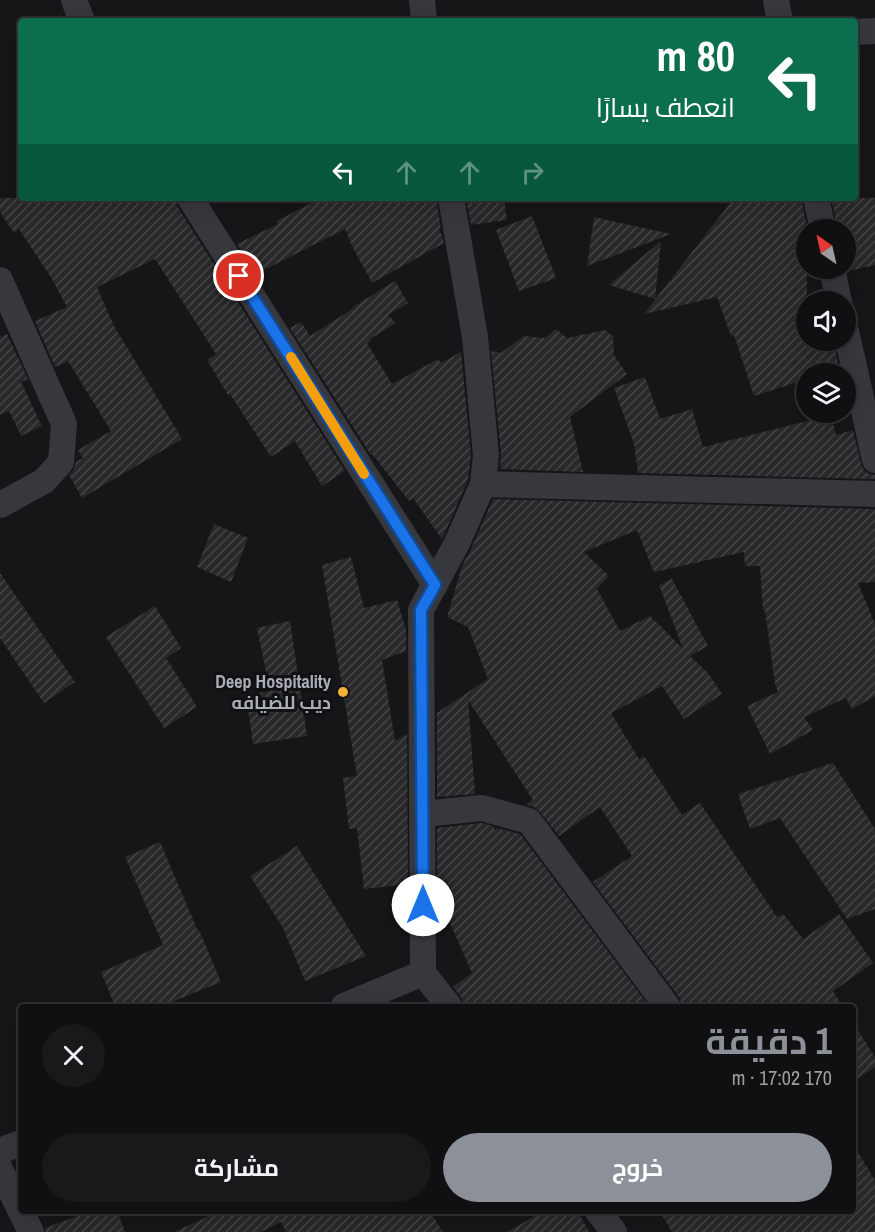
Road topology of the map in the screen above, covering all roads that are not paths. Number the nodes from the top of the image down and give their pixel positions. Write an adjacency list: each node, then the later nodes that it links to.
1 (74, 0): 4 (street)
2 (422, 0): 5 (street)
3 (777, 0): 6 (street)
4 (81, 18)
5 (424, 18)
6 (780, 18)
7 (875, 30): 8 (street)
8 (858, 32)
9 (192, 201): 19 (street)
10 (452, 201): 16 (street)
11 (817, 201): 12 (street)
12 (821, 219)
13 (0, 280): 18 (street)
14 (850, 351): 15 (street)
15 (875, 460)
16 (483, 484): 17 (street); 19 (street)
17 (875, 494)
18 (0, 505)
19 (435, 585): 20 (street)
20 (423, 814): 21 (street); 24 (street)
21 (423, 973): 22 (street); 23 (street)
22 (349, 1004)
23 (446, 1004)
24 (666, 1004)
25 (18, 1144): 26 (street)
26 (0, 1151)
27 (0, 1169): 28 (street)
28 (18, 1206)
29 (22, 1214): 31 (street)
30 (600, 1214): 32 (street)
31 (31, 1232)
32 (614, 1232)

